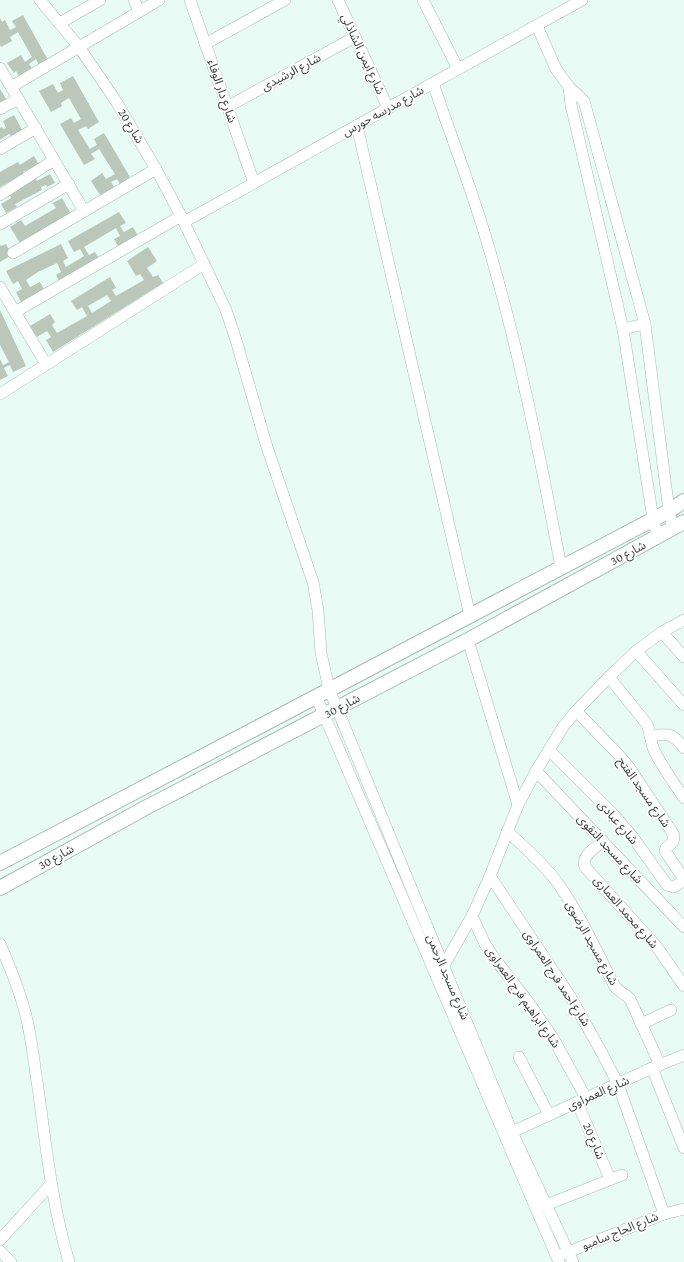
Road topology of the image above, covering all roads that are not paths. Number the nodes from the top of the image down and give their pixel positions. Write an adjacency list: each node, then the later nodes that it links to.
1 (40, 0): 11 (street, شارع 20)
2 (100, 0): 11 (street)
3 (134, 0): 10 (street)
4 (159, 0): 10 (street)
5 (190, 0): 14 (street, شارع دار الوفاء)
6 (285, 0): 14 (street)
7 (338, 0): 13 (street, شارع ايمن الشاذلي)
8 (423, 0): 17 (street)
9 (582, 0): 12 (street, شارع مدرسه حورس)
10 (139, 11): 15 (street)
11 (60, 22): 15 (street, شارع 20)
12 (537, 26): 17 (street, شارع مدرسه حورس); 20 (street)
13 (355, 37): 22 (street, شارع الرشيدى); 23 (street, شارع ايمن الشاذلي)
14 (205, 44): 22 (street, شارع دار الوفاء)
15 (79, 47): 19 (street); 29 (street, شارع 20)
16 (0, 68): 19 (street)
17 (458, 69): 18 (street, شارع مدرسه حورس)
18 (433, 83): 23 (street, شارع مدرسه حورس); 49 (street)
19 (11, 87): 21 (street)
20 (569, 88): 40 (street); 41 (street)
21 (18, 99): 24 (street); 26 (street)
22 (227, 107): 30 (street, شارع دار الوفاء)
23 (388, 108): 25 (street, شارع مدرسه حورس)
24 (0, 110)
25 (357, 126): 30 (street, شارع مدرسه حورس); 50 (street)
26 (36, 128): 27 (street); 28 (street)
27 (0, 149)
28 (54, 160): 31 (street); 32 (street)
29 (156, 169): 33 (street); 34 (street, شارع 20)
30 (254, 183): 34 (street, شارع مدرسه حورس)
31 (69, 184): 33 (street); 35 (street)
32 (0, 195)
33 (84, 211): 36 (street)
34 (183, 219): 37 (street, شارع 20); 39 (street, شارع مدرسه حورس)
35 (0, 224)
36 (13, 253)
37 (204, 264): 42 (street); 59 (street, شارع 20)
38 (0, 287): 39 (street)
39 (15, 312): 42 (street)
40 (645, 324): 41 (street); 45 (street)
41 (623, 329): 46 (street)
42 (46, 364): 43 (street)
43 (0, 394)
44 (684, 501): 45 (street, شارع 30)
45 (669, 511): 46 (street, شارع 30); 47 (street)
46 (653, 519): 48 (street); 49 (street, شارع 30)
47 (679, 525): 48 (street, شارع 30)
48 (658, 537): 54 (street, شارع 30)
49 (562, 567): 50 (street, شارع 30)
50 (470, 616): 53 (street, شارع 30)
51 (684, 620): 52 (street)
52 (662, 632): 55 (street); 56 (street)
53 (423, 640): 57 (street); 59 (street, شارع 30)
54 (468, 640): 57 (street, شارع 30); 69 (street)
55 (636, 651): 58 (street); 61 (street)
56 (684, 657)
57 (432, 658): 63 (street, شارع 30)
58 (609, 677): 62 (street); 64 (street)
59 (329, 689): 60 (street, شارع 30); 63 (street, شارع مسجد الرحمن)
60 (316, 696): 63 (street, شارع مسجد الرحمن); 72 (street, شارع 30)
61 (684, 705)
62 (576, 711): 66 (street); 74 (street, شارع مسجد الفتح)
63 (331, 712): 75 (street, شارع 30); 79 (street, شارع مسجد الرحمن); 100 (street, شارع مسجد الرحمن)
64 (650, 736): 65 (street); 68 (street)
65 (684, 748)
66 (549, 750): 67 (street); 74 (street, شارع عبادى)
67 (536, 771): 69 (street); 71 (street, شارع مسجد التقوى)
68 (684, 798)
69 (518, 805): 70 (street)
70 (508, 831): 73 (street); 82 (street, شارع مسجد الرضوى)
71 (602, 842): 77 (street, شارع مسجد التقوى); 80 (street, شارع محمد العمارى)
72 (0, 863)
73 (490, 876): 76 (street); 86 (street, شارع احمد فرج العمراوى)
74 (684, 879)
75 (0, 888)
76 (472, 916): 79 (street); 87 (street, شارع ابراهيم فرج العمراوى)
77 (684, 927)
78 (0, 944): 93 (street)
79 (443, 967): 89 (street, شارع مسجد الرحمن)
80 (684, 986)
81 (671, 1010): 82 (street)
82 (641, 1024): 85 (street, شارع مسجد الرضوى)
83 (684, 1055): 85 (street, شارع العمراوى)
84 (519, 1057): 88 (street)
85 (656, 1067): 86 (street, شارع العمراوى); 90 (street, شارع مسجد الرضوى)
86 (618, 1084): 87 (street, شارع العمراوى); 96 (street, شارع احمد فرج العمراوى)
87 (582, 1100): 88 (street, شارع العمراوى); 92 (street, شارع 20)
88 (549, 1115): 89 (street, شارع العمراوى)
89 (512, 1132): 94 (street, شارع مسجد الرحمن)
90 (684, 1148)
91 (622, 1175): 92 (street)
92 (610, 1179): 94 (street)
93 (51, 1184): 97 (street); 102 (street)
94 (546, 1205): 99 (street, شارع مسجد الرحمن)
95 (684, 1209): 96 (street, شارع الحاج سامبو)
96 (664, 1214): 99 (street, شارع الحاج سامبو)
97 (0, 1240)
98 (0, 1251): 101 (street)
99 (568, 1252): 100 (street, شارع الحاج سامبو); 103 (street, شارع مسجد الرحمن)
100 (558, 1260)
101 (11, 1262)
102 (69, 1262)
103 (573, 1262)

